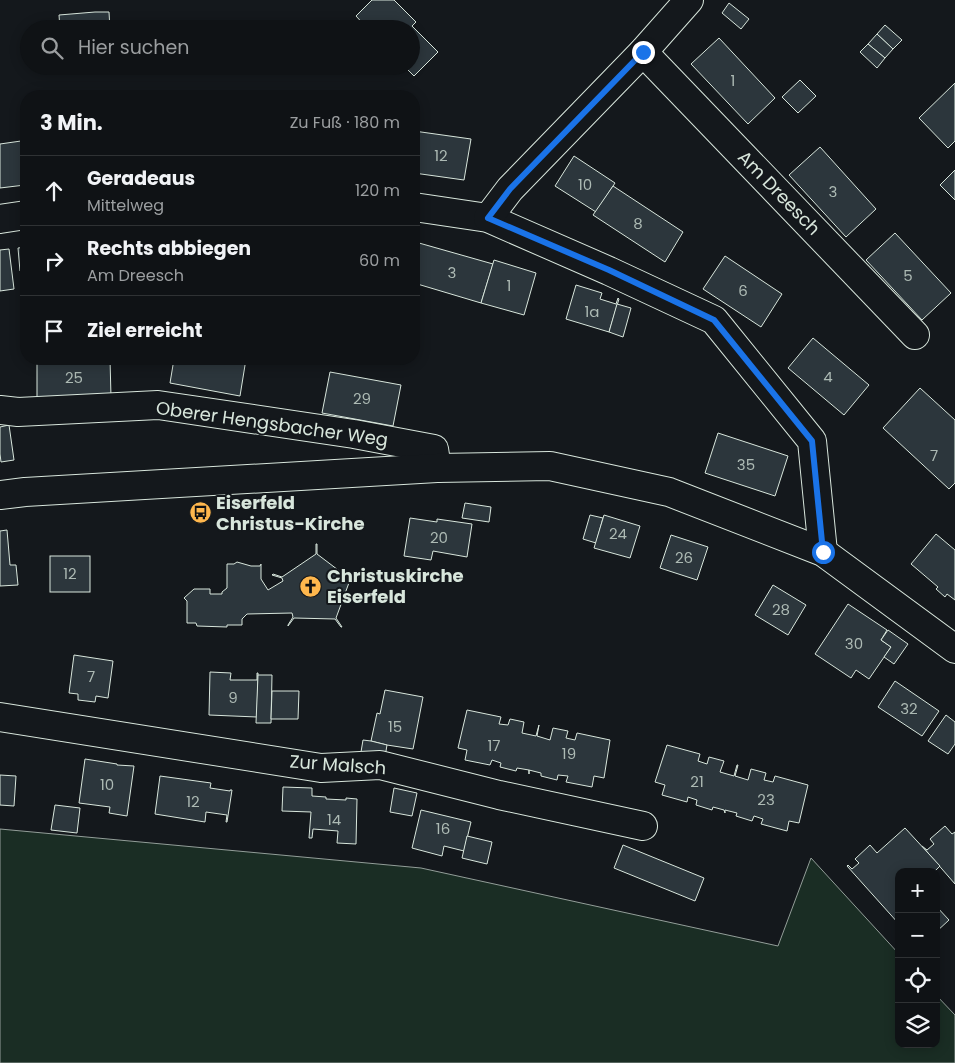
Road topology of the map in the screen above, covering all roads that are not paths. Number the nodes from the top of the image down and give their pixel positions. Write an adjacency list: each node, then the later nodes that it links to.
1 (689, 0): 2 (street)
2 (643, 52): 5 (street); 7 (street, Am Dreesch)
3 (420, 208): 5 (street)
4 (20, 216): 6 (street)
5 (488, 218): 11 (street)
6 (0, 219)
7 (915, 335)
8 (0, 410): 9 (street, Oberer Hengsbacher Weg)
9 (436, 468): 10 (street, Oberer Hengsbacher Weg); 11 (street, Oberer Hengsbacher Weg)
10 (0, 496)
11 (823, 552): 12 (street, Oberer Hengsbacher Weg)
12 (955, 649)
13 (0, 717): 14 (street, Zur Malsch)
14 (643, 826)

